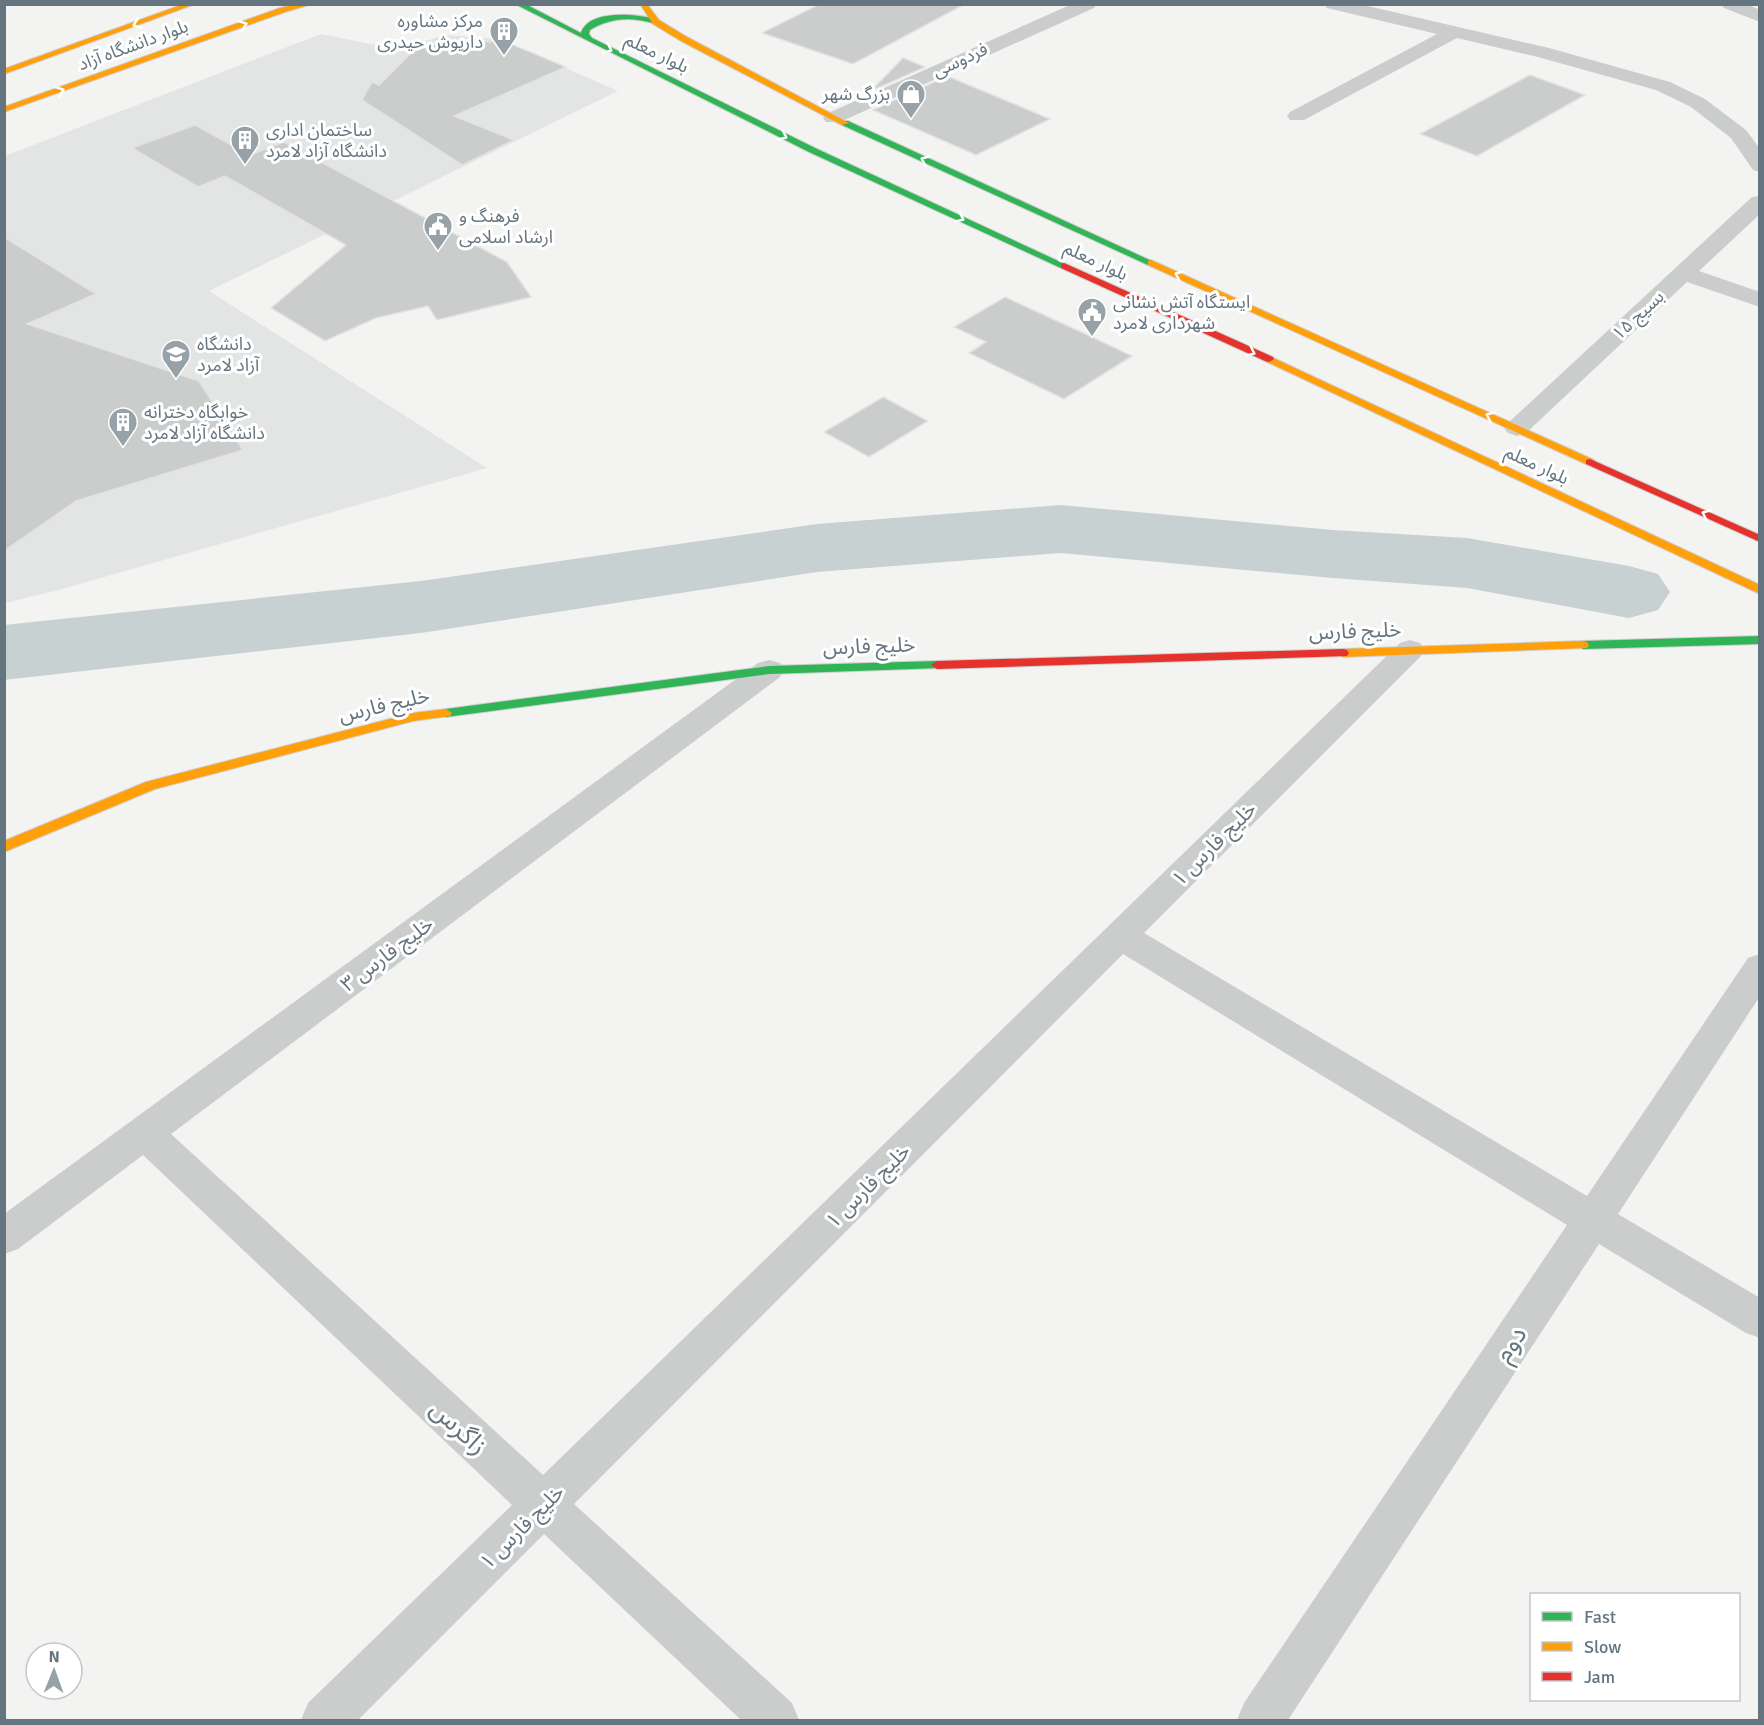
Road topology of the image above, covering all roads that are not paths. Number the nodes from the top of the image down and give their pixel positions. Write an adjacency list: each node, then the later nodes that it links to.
1 (192, 4): 12 (street, بلوار دانشگاه آزاد, one-way to 12)
2 (309, 4): 13 (street, بلوار دانشگاه آزاد, one-way to 2)
3 (518, 4): 11 (street, بلوار معلم)
4 (643, 4): 9 (street, بلوار معلم)
5 (1088, 4): 15 (street, فردوسی)
6 (1333, 4): 10 (street)
7 (1730, 4): 8 (street)
8 (1760, 17)
9 (657, 22): 11 (street); 15 (street, بلوار معلم)
10 (1454, 32): 14 (street); 16 (street)
11 (589, 39): 22 (street, بلوار معلم, one-way to 22)
12 (4, 72)
13 (4, 110)
14 (1297, 116)
15 (833, 118): 20 (street, بلوار معلم, one-way to 15)
16 (1760, 166)
17 (1760, 202): 18 (street, بسیج ۱۵)
18 (1683, 273): 19 (street); 20 (street, بسیج ۱۵)
19 (1760, 300)
20 (1517, 428): 21 (street, بلوار معلم, one-way to 20)
21 (1760, 538)
22 (1760, 590)
23 (1760, 640): 24 (street, خلیج فارس)
24 (1410, 650): 25 (street, خلیج فارس); 27 (street, خلیج فارس ۱)
25 (769, 670): 26 (street, خلیج فارس); 29 (street, خلیج فارس ۳)
26 (4, 847)
27 (1121, 936): 30 (street); 33 (street, خلیج فارس ۱)
28 (1760, 967): 30 (street, دوم)
29 (144, 1133): 31 (street, خلیج فارس ۳); 33 (street, زاگرس)
30 (1592, 1220): 32 (street); 36 (street, دوم)
31 (4, 1237)
32 (1760, 1320)
33 (543, 1505): 34 (street, خلیج فارس ۱); 35 (street, زاگرس)
34 (325, 1720)
35 (775, 1720)
36 (1261, 1720)

